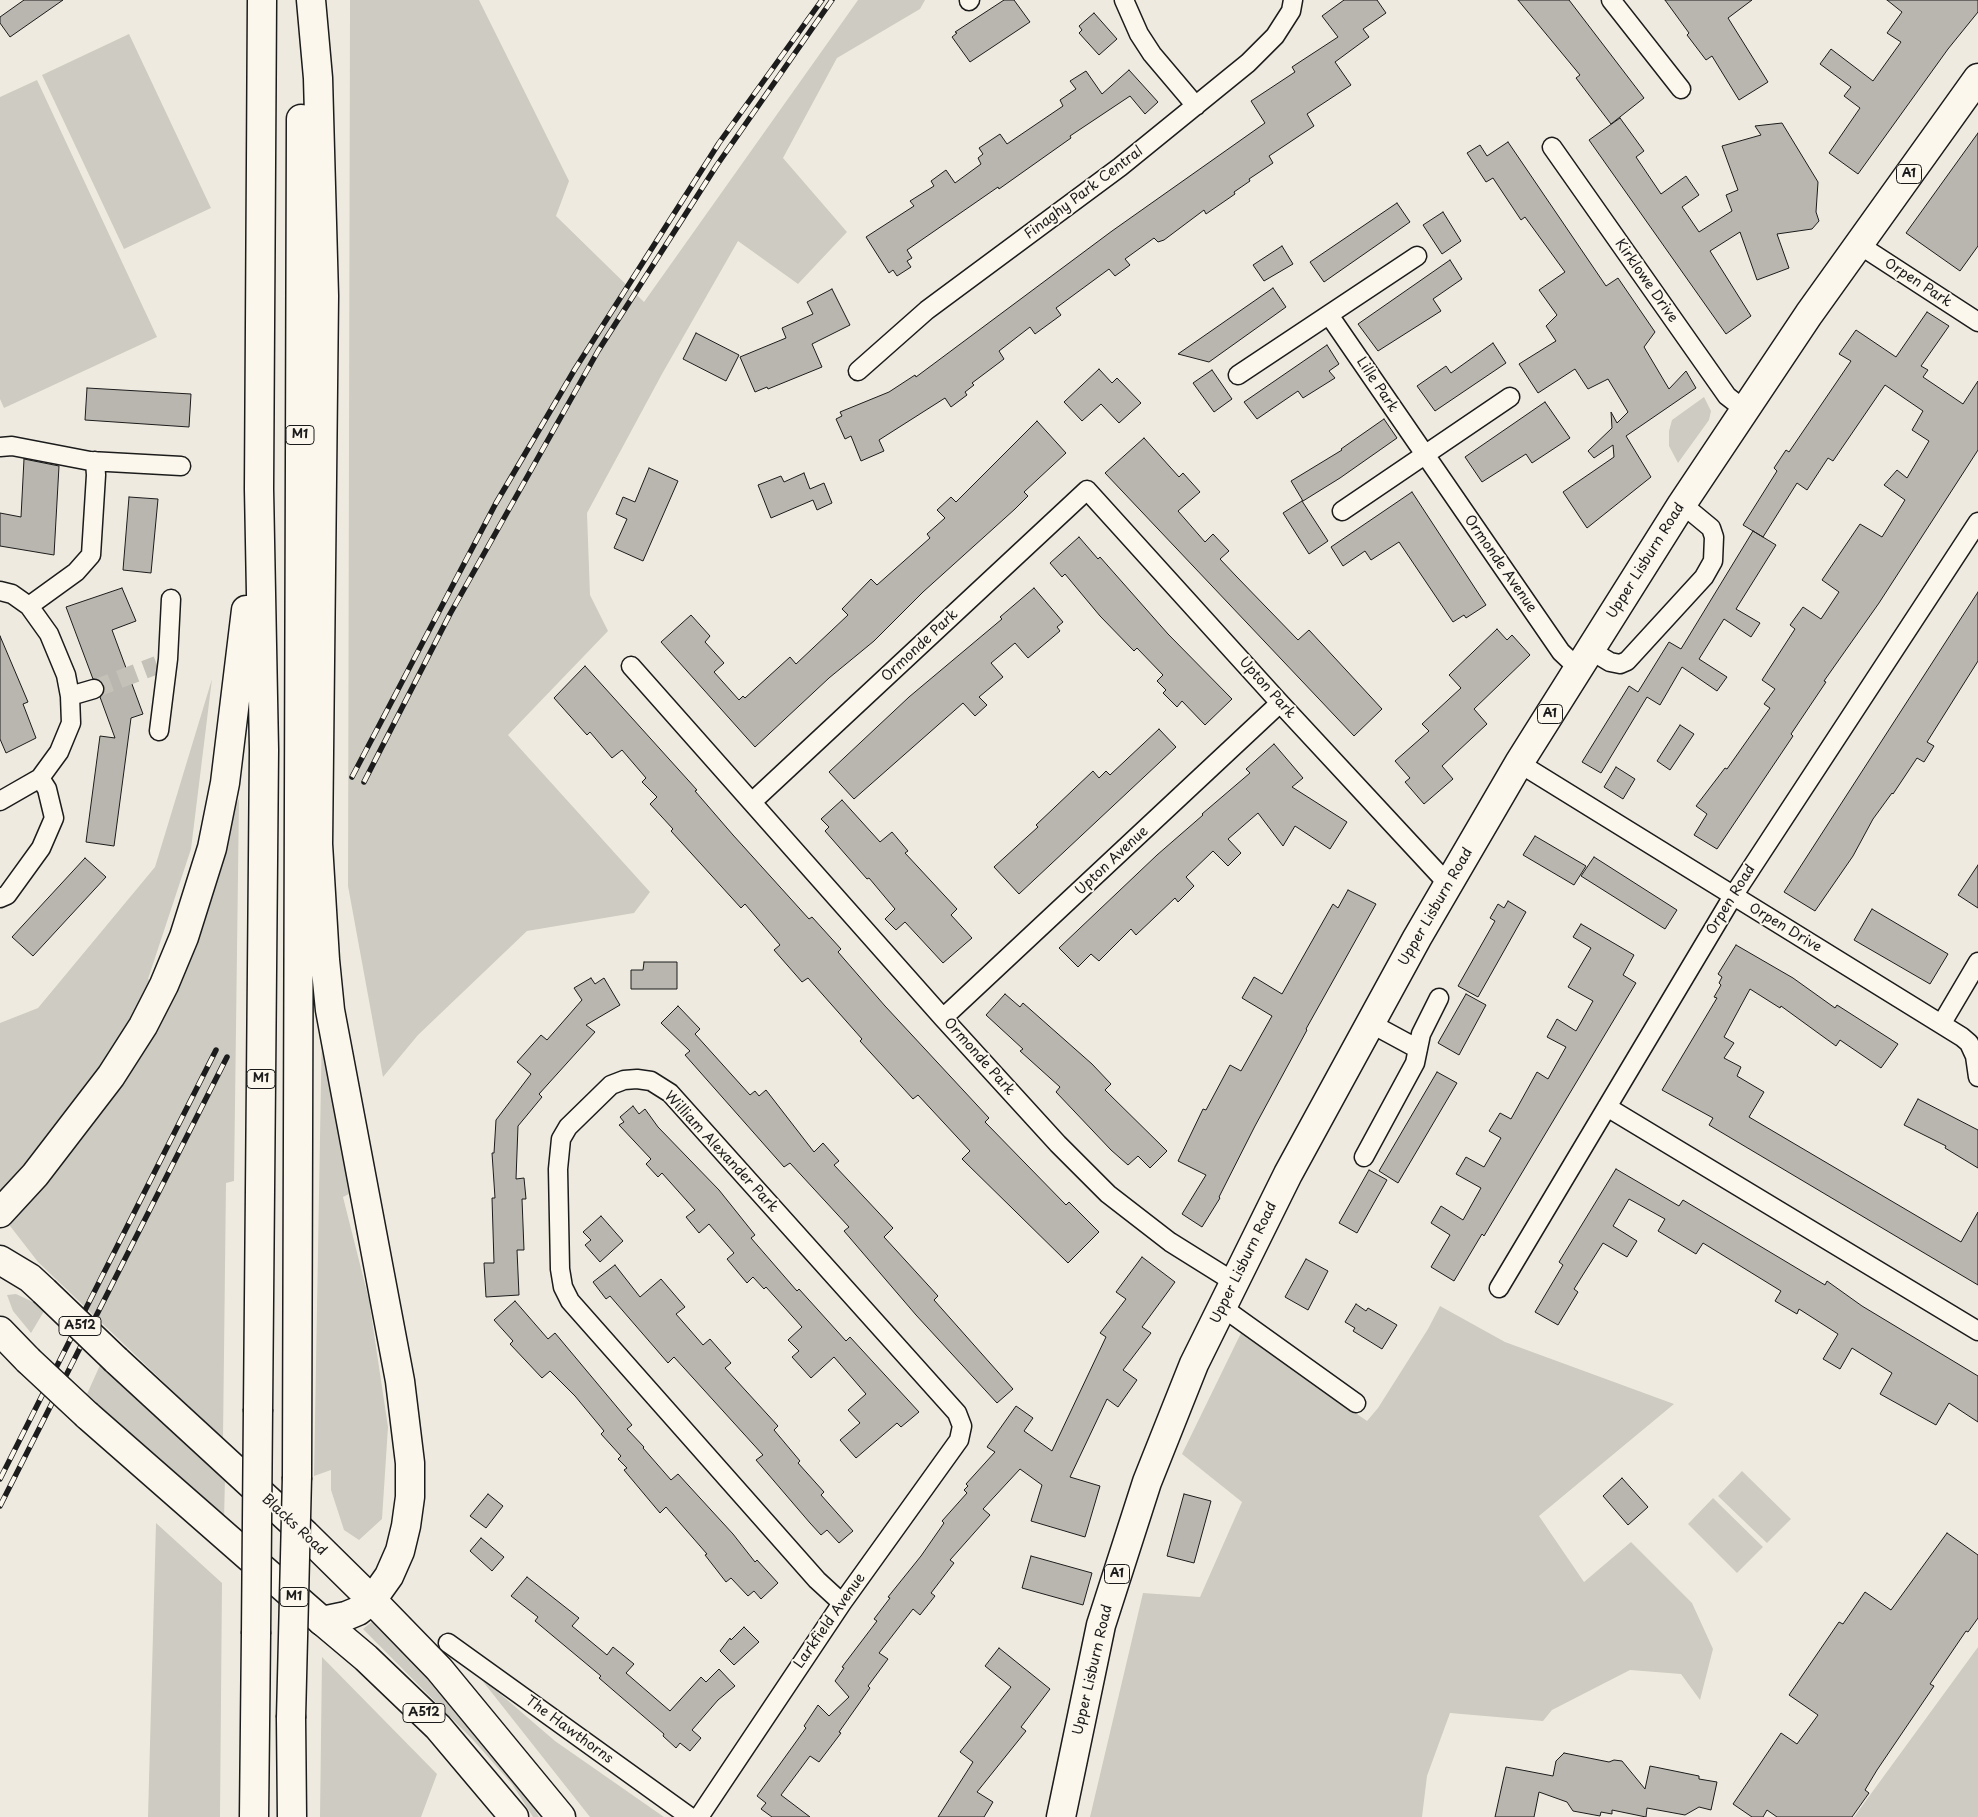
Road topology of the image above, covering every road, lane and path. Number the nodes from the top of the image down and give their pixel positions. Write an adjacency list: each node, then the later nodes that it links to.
1 (262, 0): 23 (main road, M1)
2 (302, 0): 69 (main road, M1, bridge)
3 (312, 0): 64 (main road)
4 (1124, 0): 9 (street)
5 (1293, 0): 9 (street, Finaghy Park Central)
6 (1611, 0): 8 (street)
7 (1978, 78): 11 (main road, Upper Lisburn Road / A1)
8 (1681, 89)
9 (1196, 106): 15 (street, Finaghy Park Central)
10 (1552, 148): 18 (street, Kirklowe Drive)
11 (1858, 244): 14 (street, Orpen Park); 18 (main road, Upper Lisburn Road / A1)
12 (1417, 256): 13 (street)
13 (1329, 315): 16 (street); 20 (street, Lille Park)
14 (1978, 322)
15 (858, 371)
16 (1238, 375)
17 (1510, 397): 20 (street)
18 (1745, 410): 25 (main road, Upper Lisburn Road / A1)
19 (0, 447): 21 (street)
20 (1424, 455): 26 (street); 31 (street, Ormonde Avenue)
21 (95, 461): 22 (street); 30 (street)
22 (181, 466)
23 (259, 489): 53 (main road); 68 (main road, M1, bridge)
24 (1087, 490): 35 (street, Upton Park); 40 (street, Ormonde Park)
25 (1682, 504): 31 (main road, Upper Lisburn Road / A1); 31 (street, Ormonde Avenue)
26 (1342, 511)
27 (1978, 522): 42 (street, Orpen Road)
28 (0, 592): 30 (street)
29 (171, 599): 36 (street)
30 (29, 606): 34 (street)
31 (1584, 660): 37 (main road, Upper Lisburn Road / A1)
32 (631, 666): 40 (street, Ormonde Park)
33 (94, 689): 34 (street)
34 (70, 696): 38 (street)
35 (1280, 703): 41 (street, Upton Park); 46 (street, Upton Avenue)
36 (159, 731)
37 (1519, 764): 41 (main road, Upper Lisburn Road / A1); 42 (street, Orpen Drive)
38 (40, 778): 39 (street); 43 (street)
39 (0, 801)
40 (752, 802): 46 (street, Ormonde Park)
41 (1448, 884): 47 (main road, Upper Lisburn Road / A1)
42 (1733, 896): 48 (street, Orpen Drive); 51 (street, Orpen Road)
43 (0, 898)
44 (1978, 962): 48 (street)
45 (1439, 998): 49 (street)
46 (944, 1018): 56 (street, Ormonde Park)
47 (1370, 1022): 49 (street); 56 (main road, Upper Lisburn Road / A1)
48 (1942, 1023): 50 (street, Orpen Drive)
49 (1418, 1049): 52 (street)
50 (1978, 1077)
51 (1607, 1107): 57 (street, Orpen Road); 60 (street)
52 (1364, 1157)
53 (9, 1194): 54 (main road)
54 (0, 1213)
55 (0, 1260): 64 (main road, Blacks Road / A512, bridge)
56 (1234, 1282): 58 (main road, Upper Lisburn Road / A1)
57 (1499, 1288)
58 (1222, 1307): 62 (street); 74 (main road, Upper Lisburn Road / A1)
59 (0, 1331): 61 (main road, A512)
60 (1978, 1331)
61 (17, 1355): 66 (main road, A512, bridge)
62 (1356, 1403)
63 (962, 1426): 65 (street, Larkfield Avenue); 65 (street, William Alexander Park)
64 (372, 1600): 66 (main road); 71 (main road, Blacks Road / A512)
65 (842, 1603): 73 (street, Larkfield Avenue)
66 (322, 1621): 70 (main road, A512)
67 (448, 1644): 72 (street, The Hawthorns)
68 (254, 1817)
69 (292, 1817)
70 (514, 1817)
71 (561, 1817)
72 (690, 1817)
73 (699, 1817)
74 (1061, 1817)

